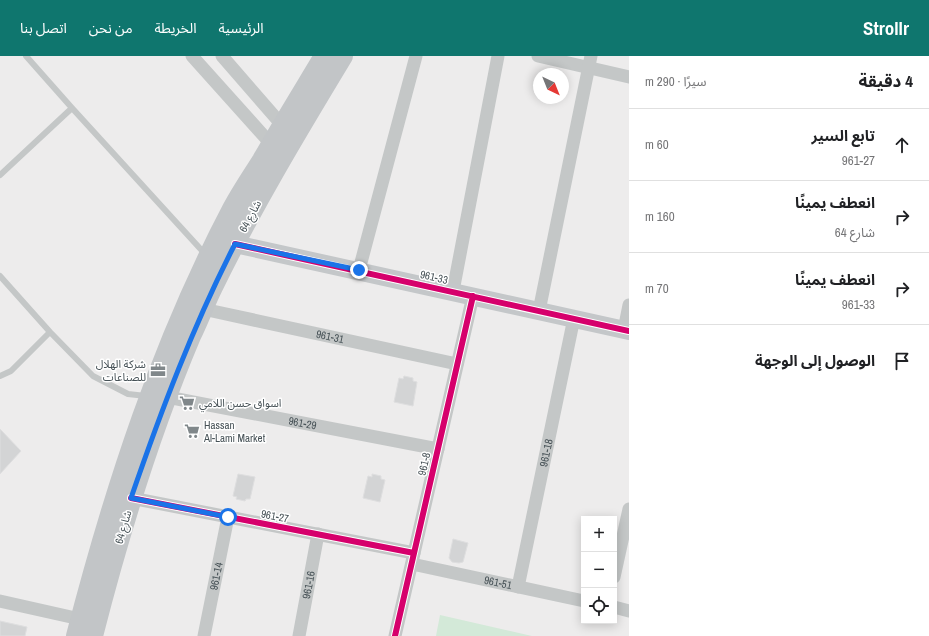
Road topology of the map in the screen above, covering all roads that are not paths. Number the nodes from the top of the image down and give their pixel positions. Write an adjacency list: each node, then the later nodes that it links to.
1 (26, 56): 11 (lane)
2 (192, 56): 13 (street)
3 (222, 56): 12 (street)
4 (324, 56): 12 (main road, شارع 64)
5 (343, 56): 15 (main road, شارع 64)
6 (416, 56): 17 (street)
7 (498, 56): 19 (street)
8 (538, 56): 9 (street)
9 (589, 62): 10 (street); 23 (street)
10 (629, 78)
11 (72, 108): 14 (lane); 16 (lane)
12 (282, 125): 13 (main road, شارع 64)
13 (271, 144): 16 (main road, شارع 64)
14 (0, 175)
15 (235, 244): 17 (street, 961-33); 22 (main road, شارع 64)
16 (209, 258): 29 (main road, شارع 64)
17 (359, 270): 19 (street, 961-33)
18 (0, 276): 26 (lane)
19 (453, 292): 20 (street, 961-33)
20 (473, 296): 23 (street, 961-33); 27 (street, 961-8)
21 (629, 305): 25 (street)
22 (203, 309): 27 (street, 961-31); 29 (main road, شارع 64)
23 (539, 311): 24 (street, 961-33)
24 (574, 318): 25 (street, 961-33); 37 (street, 961-18)
25 (627, 330)
26 (50, 332): 28 (lane); 29 (lane)
27 (457, 364): 30 (street, 961-8)
28 (0, 376)
29 (158, 397): 30 (street, 961-29); 31 (main road, شارع 64); 42 (main road, شارع 64)
30 (438, 449): 35 (street, 961-8)
31 (131, 498): 33 (street, 961-27); 43 (main road, شارع 64)
32 (629, 509): 36 (street)
33 (228, 517): 34 (street, 961-27); 44 (street, 961-14)
34 (318, 534): 35 (street, 961-27); 45 (street, 961-16)
35 (413, 558): 37 (street, 961-51); 46 (street, 961-8)
36 (617, 563)
37 (518, 586): 38 (street, 961-51)
38 (581, 600)
39 (0, 602): 42 (street)
40 (617, 608): 41 (street)
41 (629, 610)
42 (78, 628)
43 (93, 636)
44 (204, 636)
45 (299, 636)
46 (395, 636)

